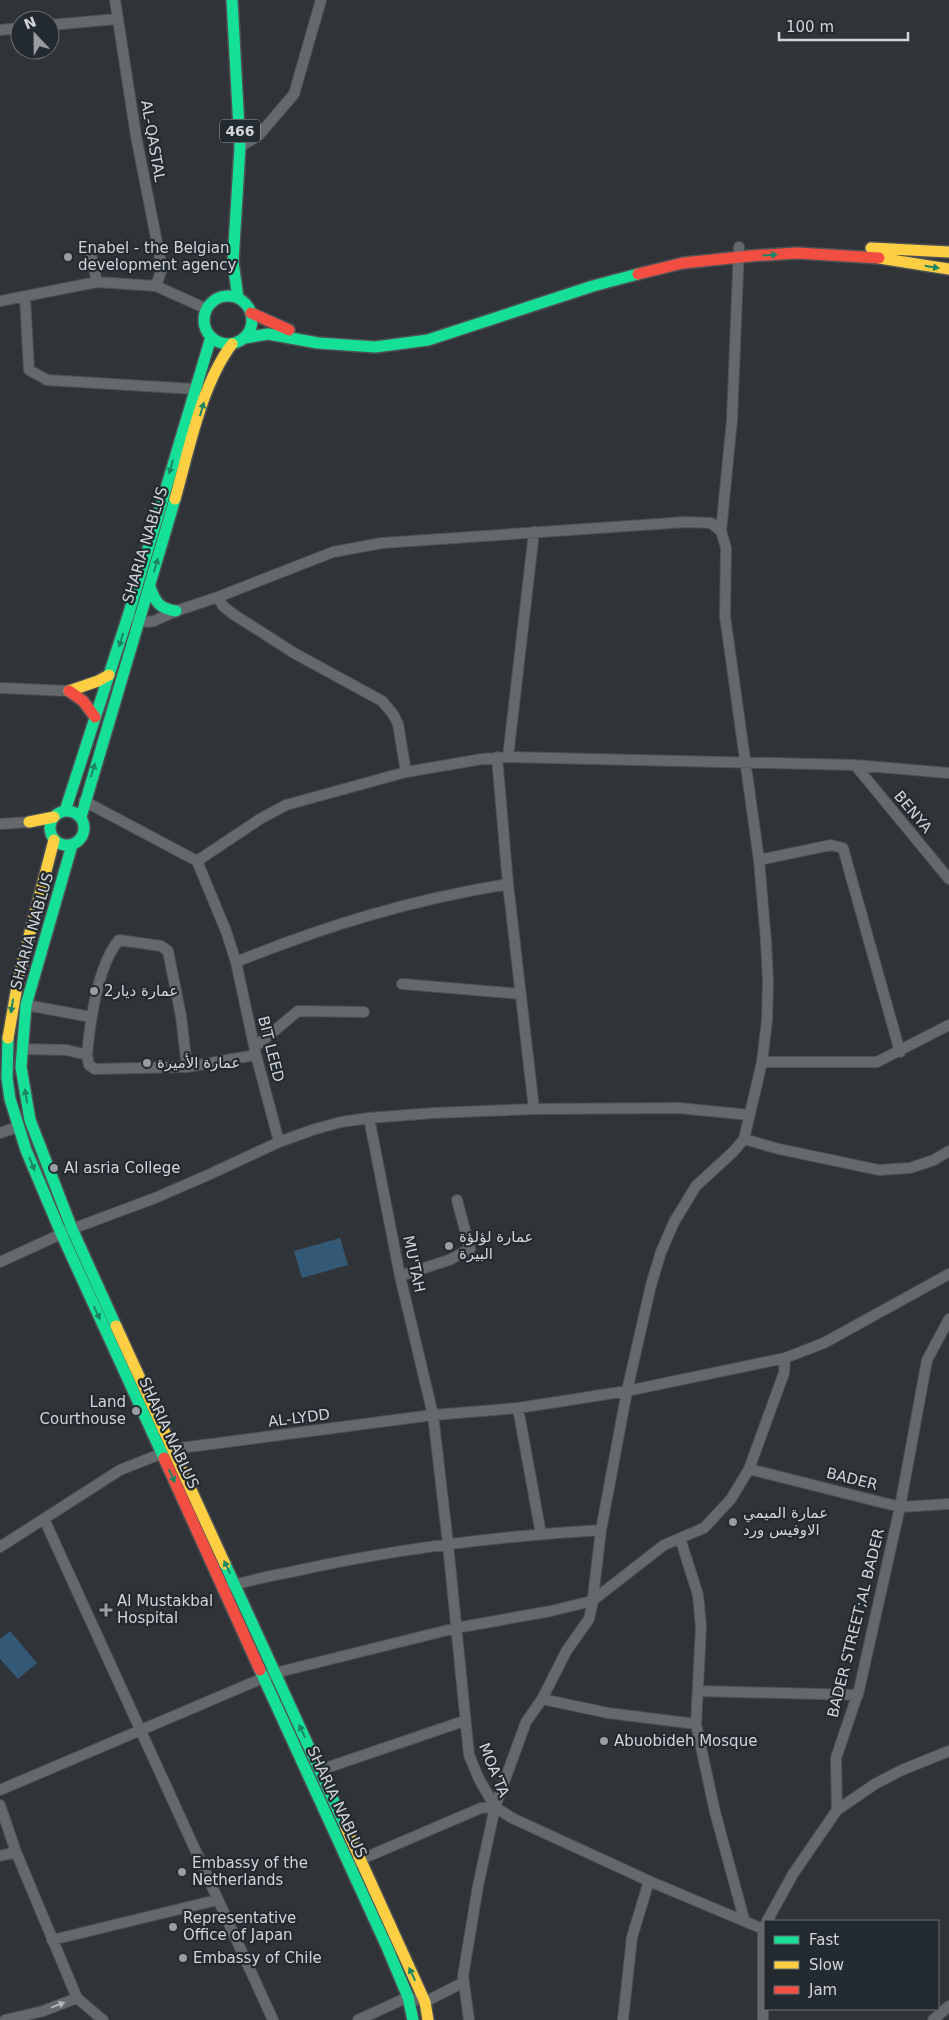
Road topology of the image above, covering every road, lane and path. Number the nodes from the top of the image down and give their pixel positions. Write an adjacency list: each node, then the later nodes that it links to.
1 (115, 0): 4 (street, AL-QASTAL)
2 (232, 0): 6 (main road, 466)
3 (320, 0): 6 (street)
4 (118, 19): 5 (street); 13 (street, AL-QASTAL)
5 (60, 24)
6 (240, 147): 10 (main road, 466)
7 (90, 250): 12 (street)
8 (739, 252): 9 (main road); 11 (main road, one-way to 11); 18 (main road); 20 (main road); 23 (street)
9 (949, 252)
10 (233, 262): 15 (main road, 466); 17 (main road, 466)
11 (949, 269)
12 (97, 282): 13 (street); 14 (street)
13 (156, 286): 17 (street)
14 (25, 296): 16 (street); 22 (street)
15 (238, 298): 17 (main road); 18 (main road)
16 (0, 301)
17 (211, 305): 19 (main road)
18 (252, 313): 20 (main road)
19 (211, 337): 21 (main road); 22 (main road, SHARIA NABLUS)
20 (245, 338): 21 (main road)
21 (232, 344): 25 (main road, SHARIA NABLUS, one-way to 21)
22 (194, 389): 28 (main road, SHARIA NABLUS, one-way to 28)
23 (721, 531): 24 (street); 35 (street)
24 (534, 532): 26 (street); 34 (street)
25 (150, 587): 27 (main road); 28 (main road, SHARIA NABLUS)
26 (218, 597): 27 (street); 37 (street)
27 (176, 611): 28 (street)
28 (134, 617): 29 (main road, SHARIA NABLUS, one-way to 29); 39 (main road, SHARIA NABLUS, one-way to 28)
29 (109, 675): 31 (main road); 32 (main road, SHARIA NABLUS)
30 (0, 688): 31 (street)
31 (69, 691): 32 (main road)
32 (95, 717): 40 (main road, SHARIA NABLUS)
33 (497, 757): 34 (street); 37 (street); 50 (street)
34 (508, 757): 35 (street)
35 (745, 763): 36 (street); 47 (street)
36 (854, 765): 38 (street); 49 (street, BENYA)
37 (406, 772): 48 (street)
38 (949, 774)
39 (84, 801): 42 (main road, SHARIA NABLUS); 48 (street)
40 (65, 811): 41 (main road); 42 (main road)
41 (54, 817): 43 (main road); 45 (main road)
42 (81, 818): 46 (main road)
43 (29, 822): 44 (street); 45 (main road)
44 (0, 824)
45 (52, 837): 46 (main road); 67 (main road, SHARIA NABLUS, one-way to 67)
46 (72, 845): 54 (main road, SHARIA NABLUS)
47 (759, 860): 60 (street); 62 (street)
48 (197, 861): 51 (street, BIT LEED)
49 (949, 878)
50 (508, 884): 51 (street); 53 (street)
51 (236, 962): 59 (street, BIT LEED)
52 (402, 984): 53 (street)
53 (521, 994): 64 (street)
54 (26, 1005): 56 (street); 58 (main road, SHARIA NABLUS)
55 (364, 1012): 59 (street)
56 (91, 1017): 61 (street); 63 (street)
57 (949, 1025): 60 (street)
58 (22, 1049): 61 (street); 73 (main road, SHARIA NABLUS, one-way to 58)
59 (256, 1051): 63 (street); 70 (street, BIT LEED)
60 (900, 1052): 62 (street)
61 (87, 1055): 63 (street)
62 (762, 1062): 65 (street)
63 (187, 1067)
64 (534, 1109): 65 (street); 66 (street)
65 (750, 1115): 69 (street)
66 (369, 1118): 70 (street); 76 (street, MU'TAH)
67 (17, 1127): 68 (street); 73 (main road, SHARIA NABLUS, one-way to 73)
68 (0, 1132)
69 (744, 1139): 71 (street); 79 (street)
70 (279, 1142): 73 (street)
71 (949, 1151)
72 (457, 1200): 76 (street)
73 (66, 1231): 74 (street); 82 (main road, SHARIA NABLUS); 83 (main road, SHARIA NABLUS, one-way to 83)
74 (0, 1262)
75 (949, 1274): 78 (street, AL-LYDD)
76 (400, 1276): 81 (street, MU'TAH)
77 (949, 1319): 86 (street, BADER STREET;AL BADER)
78 (785, 1358): 79 (street, AL-LYDD); 84 (street)
79 (627, 1391): 80 (street, AL-LYDD); 88 (street)
80 (518, 1408): 81 (street, AL-LYDD); 89 (street)
81 (433, 1415): 82 (street, AL-LYDD); 91 (street, MU'TAH)
82 (173, 1449): 83 (street, AL-LYDD); 93 (main road, SHARIA NABLUS, one-way to 82)
83 (162, 1453): 87 (street, AL-LYDD); 94 (main road, SHARIA NABLUS, one-way to 94)
84 (749, 1469): 86 (street, BADER); 90 (street)
85 (949, 1504): 86 (street, BADER)
86 (900, 1507): 100 (street, BADER STREET;AL BADER)
87 (44, 1519): 92 (street, AL-LYDD); 104 (street)
88 (602, 1530): 89 (street); 95 (street)
89 (541, 1534): 91 (street)
90 (680, 1538): 95 (street); 99 (street)
91 (448, 1544): 93 (street); 96 (street, MOA'TA)
92 (0, 1547)
93 (235, 1584): 94 (street); 97 (main road, SHARIA NABLUS)
94 (223, 1588): 98 (main road, SHARIA NABLUS)
95 (592, 1601): 96 (street); 101 (street)
96 (456, 1628): 97 (street); 102 (street, MOA'TA)
97 (275, 1673): 98 (street); 106 (main road, SHARIA NABLUS, one-way to 97)
98 (263, 1678): 104 (street); 113 (main road, SHARIA NABLUS)
99 (699, 1691): 100 (street); 103 (street)
100 (858, 1695): 110 (street, BADER STREET;AL BADER)
101 (542, 1699): 103 (street); 109 (street)
102 (464, 1721): 106 (street); 109 (street, MOA'TA)
103 (696, 1724): 116 (street)
104 (141, 1729): 107 (street); 115 (street)
105 (949, 1751): 110 (street)
106 (320, 1770): 113 (main road, SHARIA NABLUS)
107 (0, 1790)
108 (0, 1805): 111 (street)
109 (495, 1807): 113 (street, MOA'TA); 114 (street); 121 (street)
110 (837, 1810): 117 (street)
111 (16, 1852): 112 (street); 119 (street)
112 (0, 1856)
113 (355, 1862): 122 (main road, SHARIA NABLUS); 124 (main road, SHARIA NABLUS, one-way to 113)
114 (649, 1881): 116 (street); 133 (street)
115 (217, 1900): 119 (street); 128 (street)
116 (744, 1919): 118 (street)
117 (768, 1920)
118 (764, 1925)
119 (52, 1940): 123 (street)
120 (764, 1972): 134 (street)
121 (464, 1982): 124 (street); 132 (street)
122 (408, 1997): 124 (street); 129 (street); 130 (main road, SHARIA NABLUS)
123 (77, 1998): 126 (street, one-way to 123); 127 (street)
124 (425, 2002): 131 (main road, SHARIA NABLUS)
125 (949, 2006): 135 (street)
126 (5, 2020)
127 (103, 2020)
128 (273, 2020)
129 (358, 2020)
130 (413, 2020)
131 (428, 2020)
132 (469, 2020)
133 (623, 2020)
134 (763, 2020)
135 (933, 2020)

